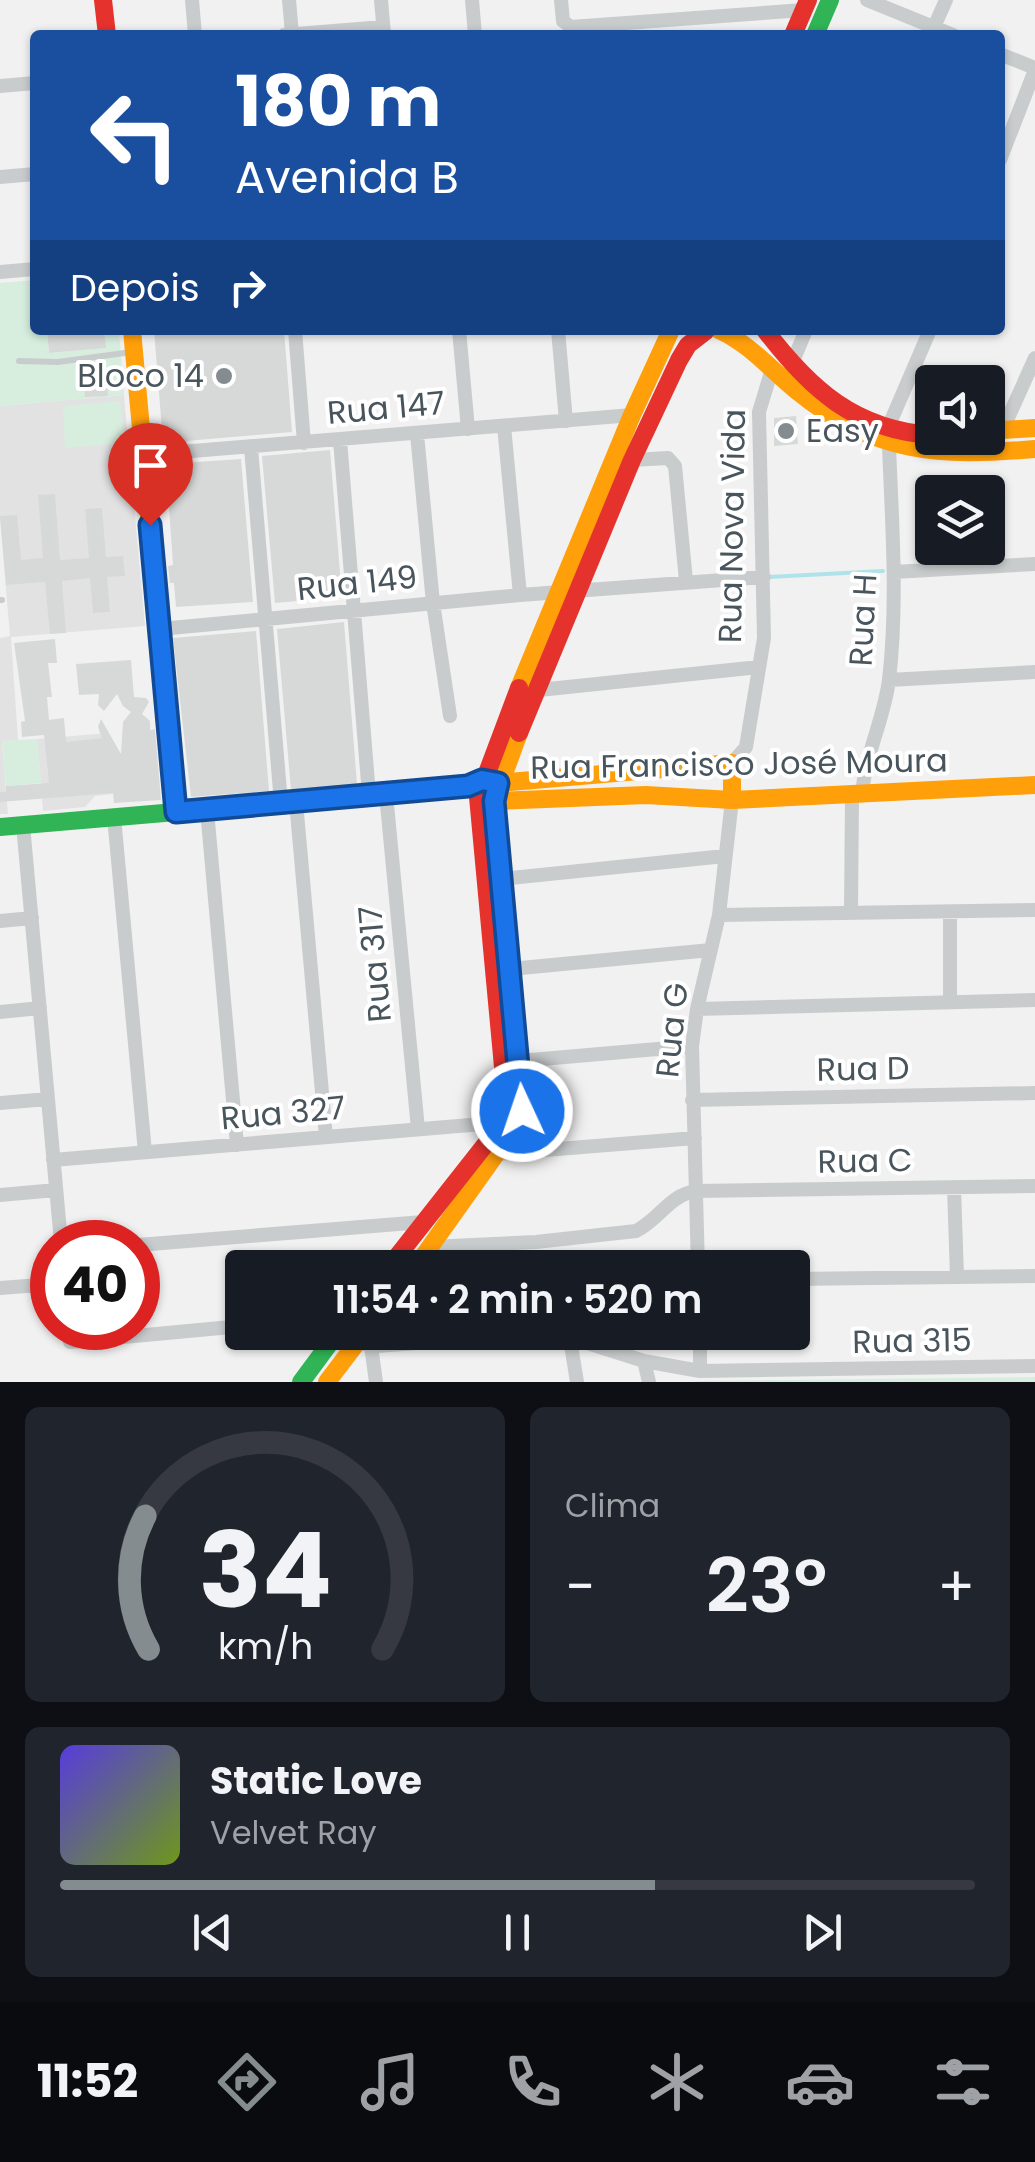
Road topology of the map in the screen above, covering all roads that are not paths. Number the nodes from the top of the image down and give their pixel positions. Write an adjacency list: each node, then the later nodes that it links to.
1 (103, 0): 11 (street)
2 (192, 0): 12 (street)
3 (289, 0): 13 (street)
4 (381, 0): 14 (street)
5 (472, 0): 15 (street)
6 (830, 0): 19 (street)
7 (867, 0): 20 (street)
8 (946, 0): 21 (street)
9 (562, 5): 16 (street)
10 (806, 5): 17 (street); 18 (street)
11 (106, 30)
12 (195, 30)
13 (292, 30)
14 (383, 30)
15 (475, 30)
16 (585, 30)
17 (597, 30)
18 (796, 30)
19 (816, 30)
20 (931, 30)
21 (933, 30)
22 (1005, 56): 23 (street)
23 (1035, 69): 26 (street)
24 (30, 83): 25 (street)
25 (0, 86)
26 (1005, 147)
27 (30, 175): 28 (street)
28 (0, 178)
29 (30, 269): 30 (street)
30 (0, 272)
31 (132, 335): 41 (street)
32 (296, 335): 56 (street)
33 (459, 335): 50 (street)
34 (558, 335): 47 (street)
35 (669, 335): 46 (street)
36 (698, 335): 60 (street)
37 (732, 335): 44 (street)
38 (767, 335): 44 (street)
39 (803, 335): 44 (street, Rua Nova Vida)
40 (928, 335): 54 (street)
41 (134, 352): 43 (lane); 59 (street)
42 (1035, 358): 45 (street)
43 (19, 361)
44 (782, 367): 54 (street); 63 (street, Rua Nova Vida)
45 (1005, 412)
46 (632, 416): 47 (street, Rua 147); 66 (street)
47 (566, 421): 48 (street, Rua 147)
48 (504, 426): 50 (street, Rua 147); 67 (street)
49 (1035, 428): 51 (street)
50 (468, 429): 52 (street, Rua 147)
51 (1005, 430)
52 (417, 434): 55 (street, Rua 147); 68 (street)
53 (915, 436): 54 (street)
54 (888, 438): 58 (street); 62 (street, Rua H)
55 (340, 440): 56 (street, Rua 147); 69 (street, Rua 317)
56 (304, 443): 57 (street, Rua 147)
57 (251, 448): 59 (street, Rua 147); 70 (street)
58 (1035, 449)
59 (144, 456): 71 (street)
60 (632, 460): 64 (street); 65 (street)
61 (1035, 564): 62 (street)
62 (894, 572): 74 (street, Rua H)
63 (764, 578): 64 (street, Rua 149); 72 (street, Rua Nova Vida)
64 (686, 581): 65 (street, Rua 149)
65 (579, 591): 66 (street, Rua 149); 75 (street)
66 (560, 592): 67 (street, Rua 149); 79 (street)
67 (520, 595): 68 (street, Rua 149)
68 (433, 603): 69 (street, Rua 149); 76 (street)
69 (355, 610): 70 (street, Rua 149); 80 (street, Rua 317)
70 (266, 619): 71 (street, Rua 149); 83 (street)
71 (160, 629): 85 (street)
72 (759, 667): 75 (street); 77 (street, Rua Nova Vida)
73 (1035, 672): 74 (street)
74 (889, 680): 81 (street, Rua H)
75 (539, 690): 79 (street)
76 (450, 716)
77 (732, 763): 79 (street, Rua Francisco José Moura); 82 (street, Rua Nova Vida)
78 (1035, 785): 81 (street, Rua Francisco José Moura)
79 (484, 790): 80 (street); 82 (street, Rua Francisco José Moura); 90 (street); 110 (street)
80 (378, 794): 83 (street); 111 (street, Rua 317)
81 (857, 795): 82 (street, Rua Francisco José Moura); 93 (street, Rua H)
82 (732, 800): 89 (street, Rua G)
83 (288, 802): 84 (street); 112 (street)
84 (207, 810): 85 (street); 114 (street)
85 (176, 812): 86 (street)
86 (114, 817): 87 (street); 116 (street)
87 (23, 825): 88 (street); 95 (street)
88 (0, 827)
89 (726, 856): 90 (street); 94 (street, Rua G)
90 (502, 879): 98 (street)
91 (1035, 910): 92 (street)
92 (950, 912): 93 (street); 100 (street)
93 (852, 913): 94 (street)
94 (719, 915): 97 (street, Rua G)
95 (32, 918): 96 (street); 101 (street)
96 (0, 920)
97 (710, 950): 98 (street); 102 (street, Rua G)
98 (510, 969): 105 (street)
99 (1035, 1000): 100 (street)
100 (950, 1002): 102 (street)
101 (40, 1008): 103 (street); 107 (street)
102 (697, 1009): 104 (street, Rua G)
103 (0, 1012)
104 (692, 1046): 105 (street); 108 (street, Rua G)
105 (519, 1061): 110 (street)
106 (1035, 1093): 108 (street, Rua D)
107 (48, 1099): 109 (street); 117 (street)
108 (692, 1100): 113 (street, Rua G)
109 (0, 1103)
110 (510, 1121): 111 (street, Rua 327); 115 (street)
111 (418, 1129): 112 (street, Rua 327)
112 (326, 1137): 114 (street, Rua 327)
113 (695, 1138): 115 (street); 121 (street, Rua G)
114 (237, 1145): 116 (street, Rua 327)
115 (489, 1150): 124 (street); 126 (street)
116 (145, 1152): 117 (street, Rua 327)
117 (54, 1160): 120 (street)
118 (1035, 1186): 119 (street, Rua C)
119 (954, 1187): 121 (street, Rua C); 131 (street)
120 (56, 1190): 122 (street); 123 (street)
121 (696, 1191): 126 (street); 129 (street, Rua G)
122 (0, 1195)
123 (59, 1220)
124 (423, 1222): 125 (street); 127 (street)
125 (160, 1243)
126 (430, 1247): 128 (street)
127 (402, 1250)
128 (428, 1250)
129 (698, 1250)
130 (1035, 1276): 131 (street)
131 (957, 1277): 132 (street)
132 (810, 1280)
133 (30, 1286): 134 (street)
134 (0, 1288)
135 (225, 1327): 136 (street)
136 (160, 1330)
137 (325, 1350): 146 (street)
138 (355, 1350): 147 (street)
139 (368, 1350): 148 (street)
140 (567, 1350): 149 (street)
141 (609, 1350): 143 (street, Rua 315)
142 (700, 1350): 145 (street)
143 (644, 1361): 145 (street, Rua 315); 150 (street)
144 (1035, 1366): 145 (street, Rua 315)
145 (700, 1371)
146 (301, 1382)
147 (327, 1382)
148 (376, 1382)
149 (577, 1382)
150 (649, 1382)

